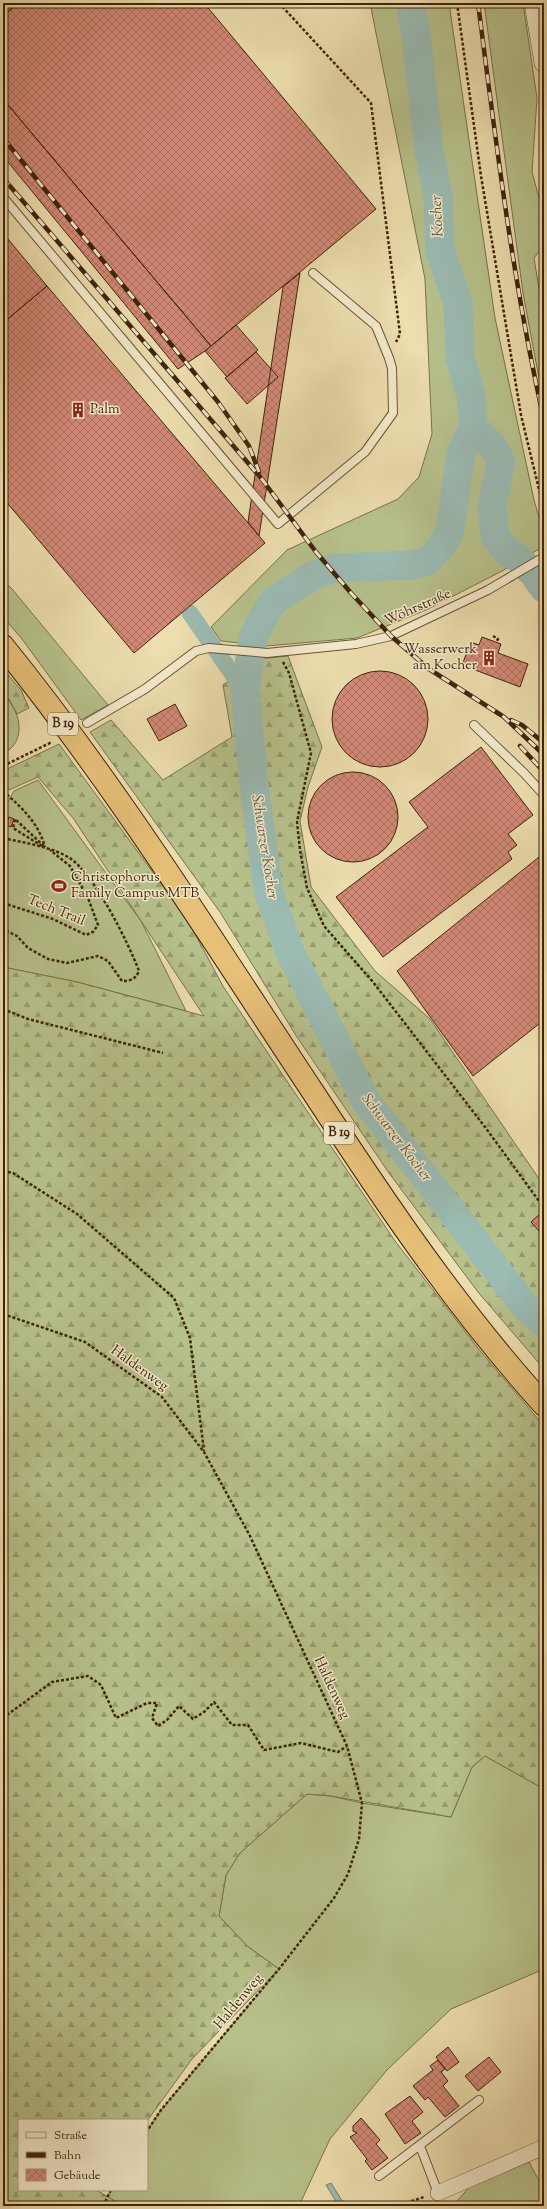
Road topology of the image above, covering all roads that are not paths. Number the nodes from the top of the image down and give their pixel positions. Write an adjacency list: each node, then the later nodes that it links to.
1 (534, 3): 2 (street)
2 (544, 63)
3 (3, 197): 4 (lane)
4 (313, 273)
5 (541, 558): 7 (lane, Wöhrstraße)
6 (3, 646): 10 (highway, B 19)
7 (87, 723)
8 (474, 725): 9 (lane)
9 (544, 795)
10 (544, 1405)
11 (479, 2100): 12 (lane)
12 (420, 2146): 14 (lane); 15 (lane)
13 (544, 2147): 15 (street)
14 (379, 2176)
15 (438, 2193)

